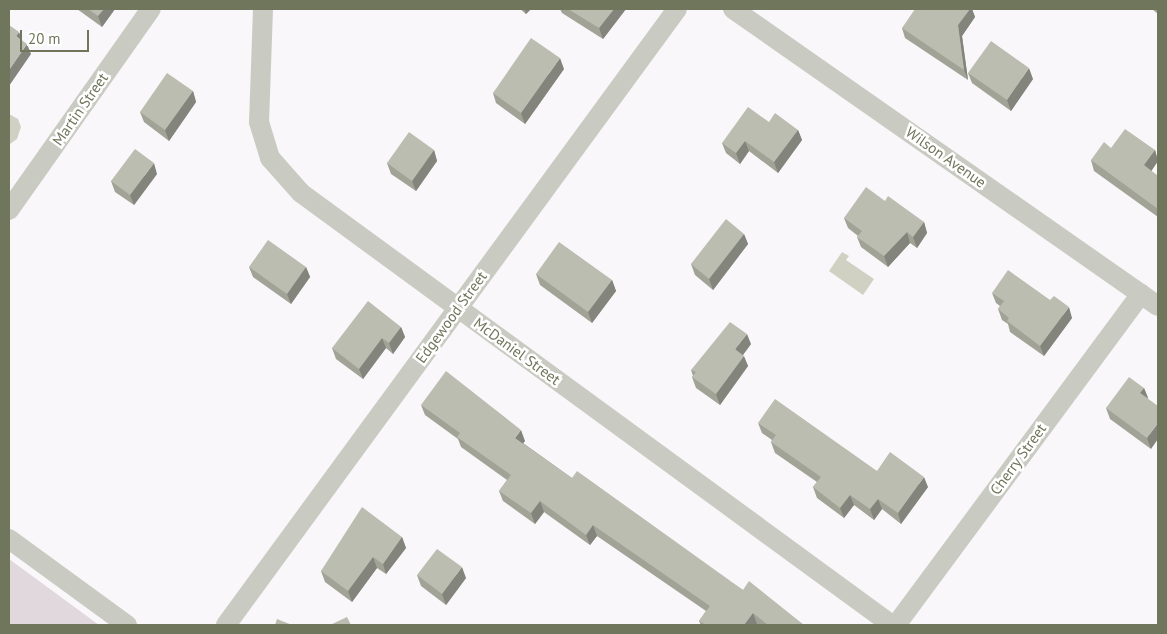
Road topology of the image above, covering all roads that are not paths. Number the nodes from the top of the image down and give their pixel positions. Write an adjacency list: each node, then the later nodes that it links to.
1 (151, 9): 5 (street, Martin Street)
2 (263, 9): 8 (street, McDaniel Street)
3 (677, 9): 8 (street, Edgewood Street)
4 (733, 9): 6 (street, Wilson Avenue)
5 (9, 210)
6 (1141, 294): 7 (street, Wilson Avenue); 13 (street, Cherry Street)
7 (1158, 306)
8 (458, 308): 11 (street, Edgewood Street); 12 (street, McDaniel Street)
9 (9, 540): 10 (street)
10 (127, 625)
11 (226, 625)
12 (892, 625)
13 (896, 625)

